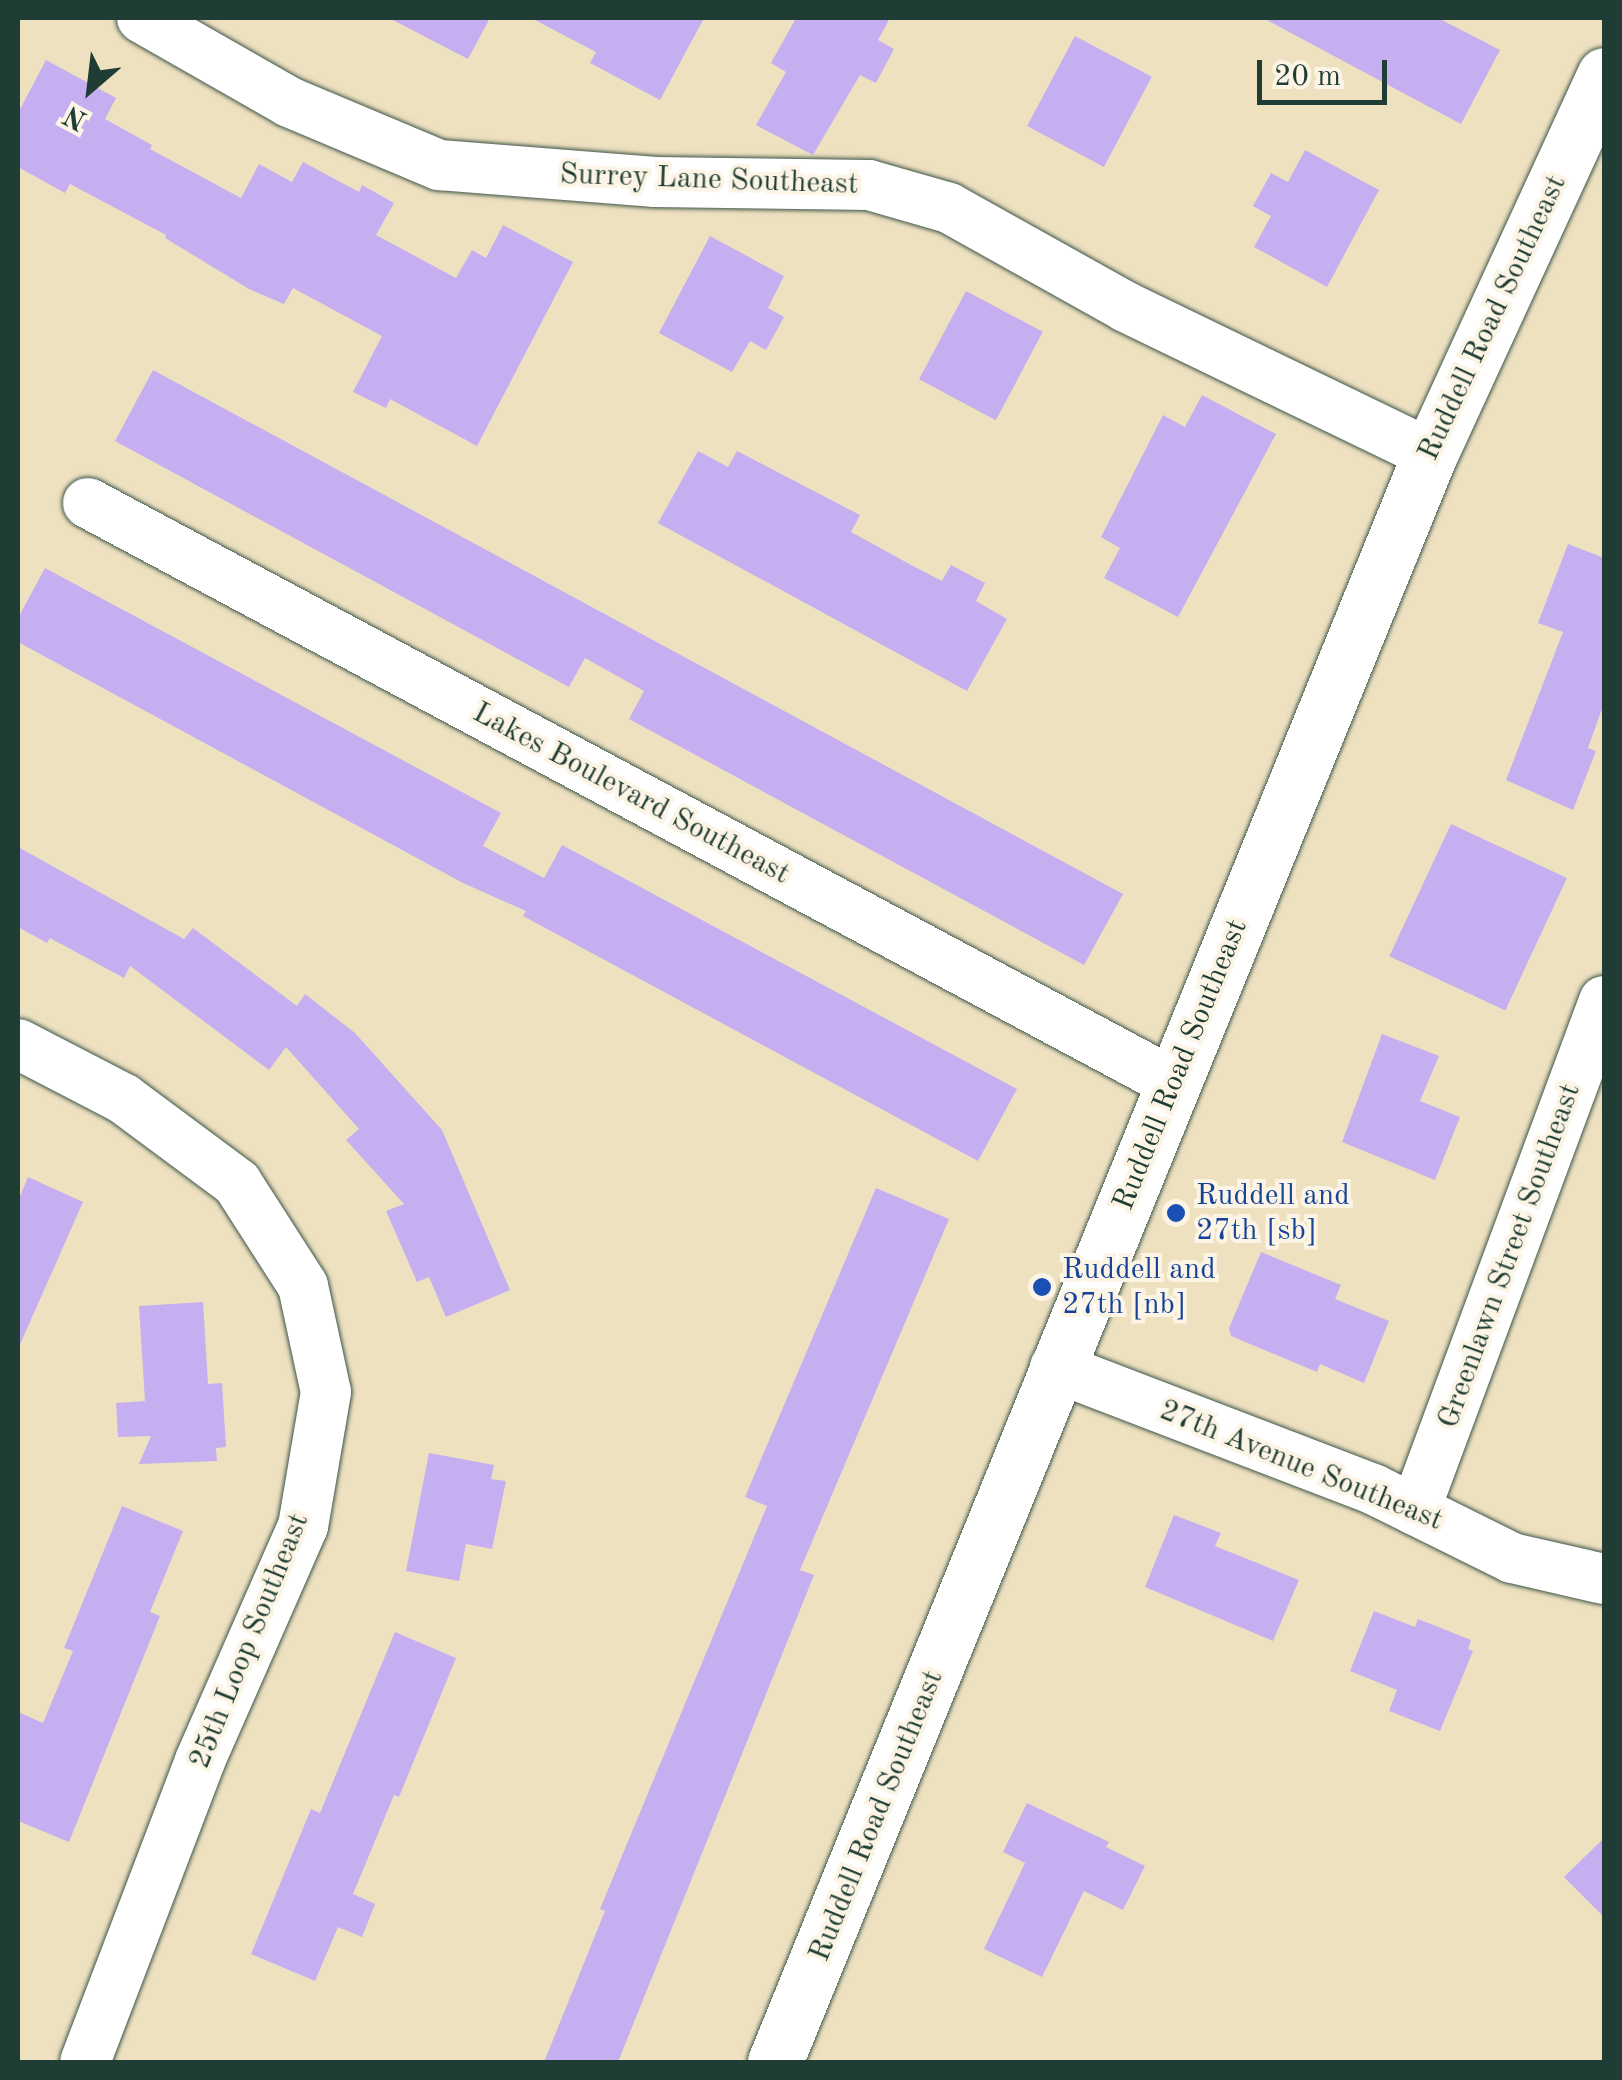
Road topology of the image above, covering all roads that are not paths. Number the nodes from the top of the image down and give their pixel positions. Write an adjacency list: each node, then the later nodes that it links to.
1 (142, 18): 3 (street, Surrey Lane Southeast)
2 (1604, 75): 3 (main road, Ruddell Road Southeast)
3 (1430, 454): 7 (main road, Ruddell Road Southeast)
4 (88, 503): 7 (street, Lakes Boulevard Southeast)
5 (1604, 1001): 9 (street, Greenlawn Street Southeast)
6 (18, 1044): 11 (street, 25th Loop Southeast)
7 (1175, 1084): 8 (main road, Ruddell Road Southeast)
8 (1055, 1367): 9 (street, 27th Avenue Southeast); 12 (main road, Ruddell Road Southeast)
9 (1415, 1510): 10 (street, 27th Avenue Southeast)
10 (1604, 1579)
11 (85, 2062)
12 (775, 2062)

